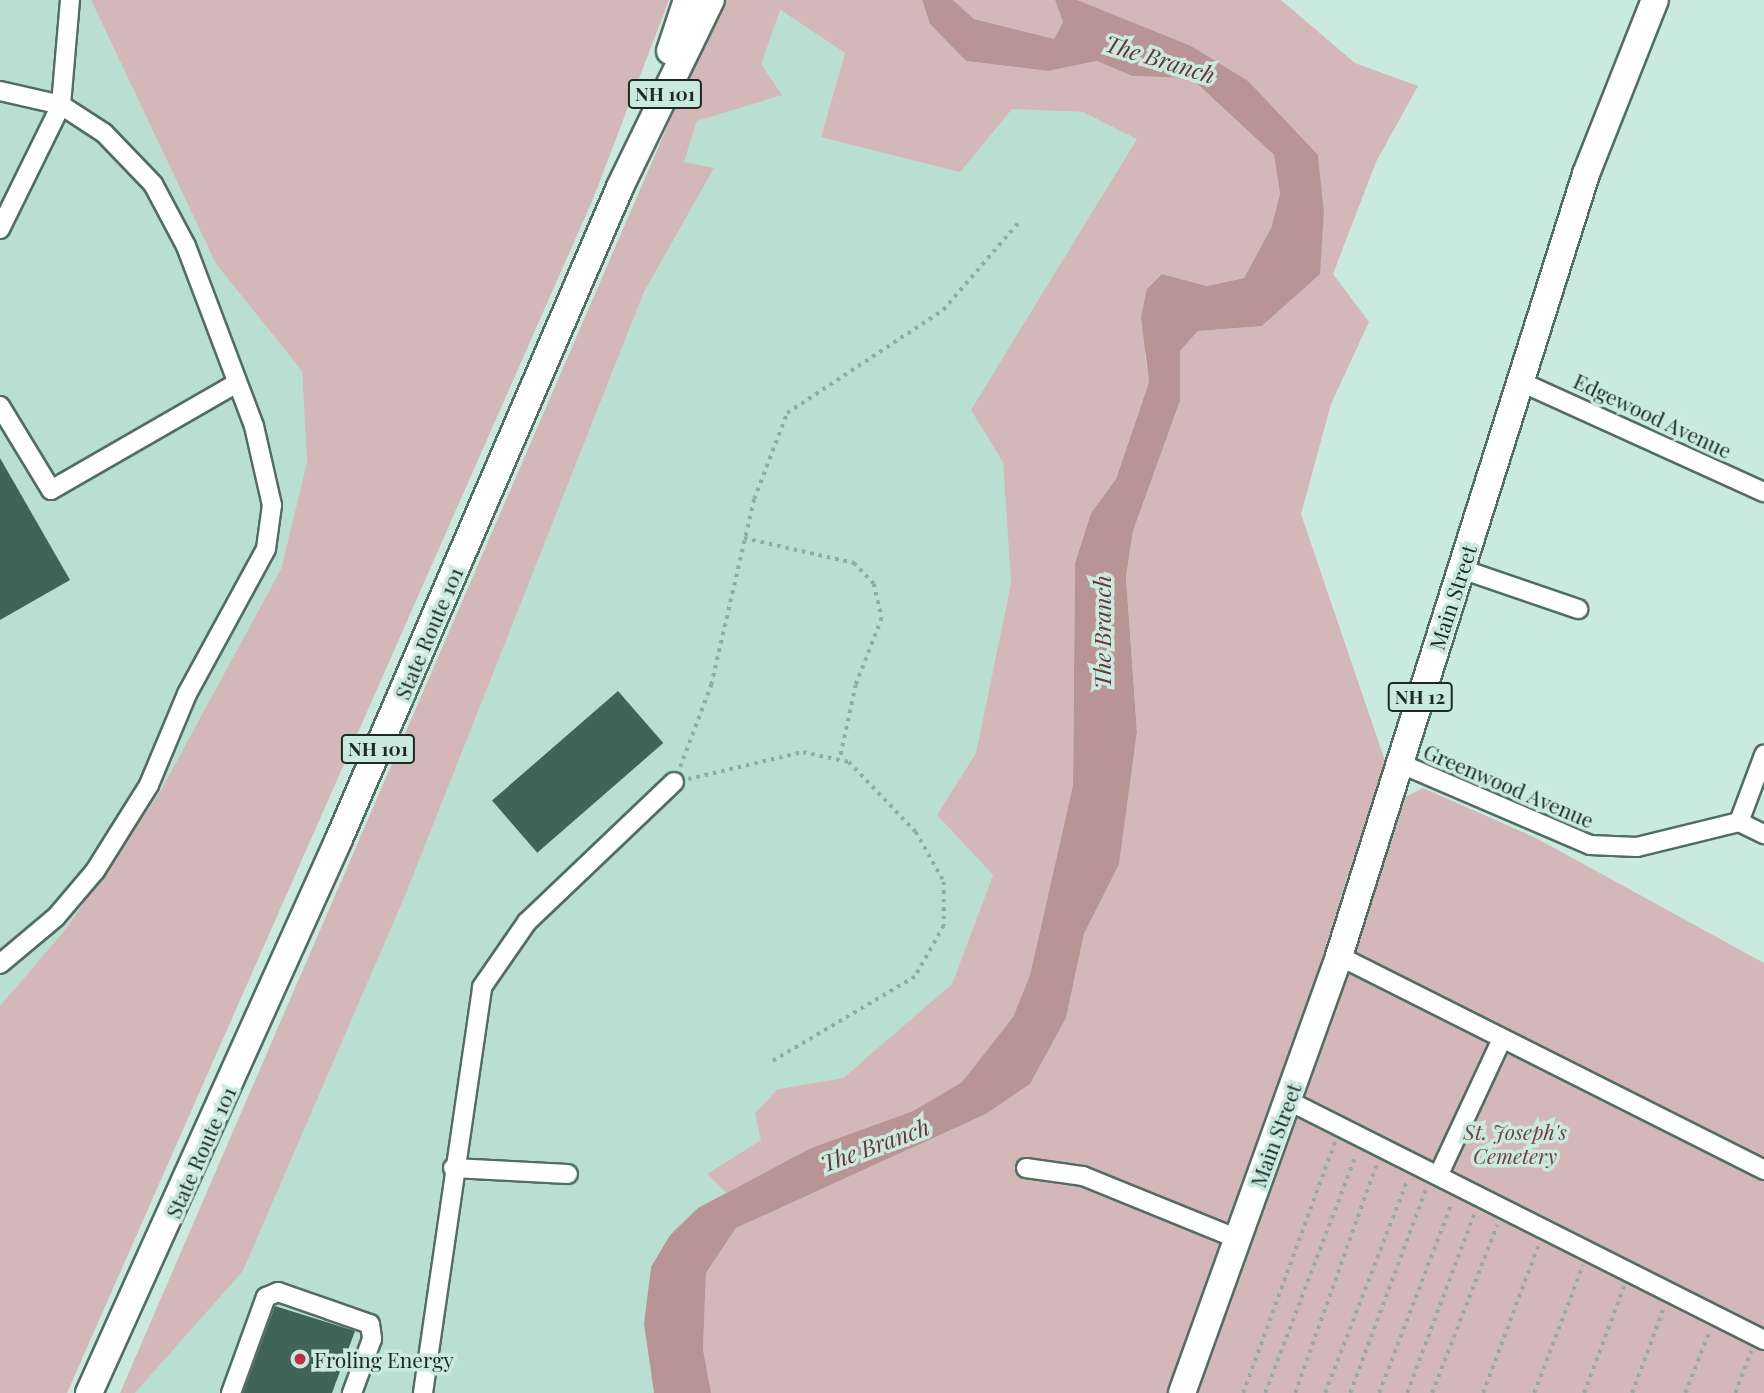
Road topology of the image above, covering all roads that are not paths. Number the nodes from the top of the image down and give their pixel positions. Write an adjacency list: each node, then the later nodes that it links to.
1 (70, 0): 6 (street)
2 (687, 0): 7 (highway, State Route 101 / NH 101)
3 (711, 0): 7 (highway, State Route 101 / NH 101)
4 (1655, 0): 9 (highway, Main Street / NH 12)
5 (0, 91): 6 (street)
6 (61, 105): 8 (street); 10 (street)
7 (620, 187): 30 (highway, State Route 101 / NH 101)
8 (0, 229)
9 (1521, 382): 12 (street, Edgewood Avenue); 13 (highway, Main Street / NH 12)
10 (235, 384): 11 (street); 21 (street)
11 (0, 406)
12 (1764, 492)
13 (1461, 569): 14 (street); 16 (highway, Main Street / NH 12)
14 (1578, 609)
15 (1764, 755): 18 (street)
16 (1399, 763): 18 (street, Greenwood Avenue); 20 (highway, Main Street / NH 12)
17 (674, 782): 24 (street)
18 (1739, 822): 19 (street)
19 (1764, 834)
20 (1339, 957): 22 (street); 23 (highway, Main Street / NH 12)
21 (0, 964)
22 (1502, 1039): 26 (street); 27 (street)
23 (1287, 1100): 27 (street); 29 (highway, Main Street / NH 12)
24 (453, 1168): 28 (street); 36 (street)
25 (1026, 1168): 29 (street)
26 (1764, 1170)
27 (1436, 1172): 31 (street)
28 (568, 1174)
29 (1238, 1239): 37 (highway, Main Street / NH 12)
30 (130, 1308): 32 (highway, State Route 101 / NH 101); 33 (highway, State Route 101 / NH 101)
31 (1760, 1338)
32 (89, 1393)
33 (100, 1393)
34 (231, 1393): 35 (street)
35 (352, 1393)
36 (423, 1393)
37 (1182, 1393)

